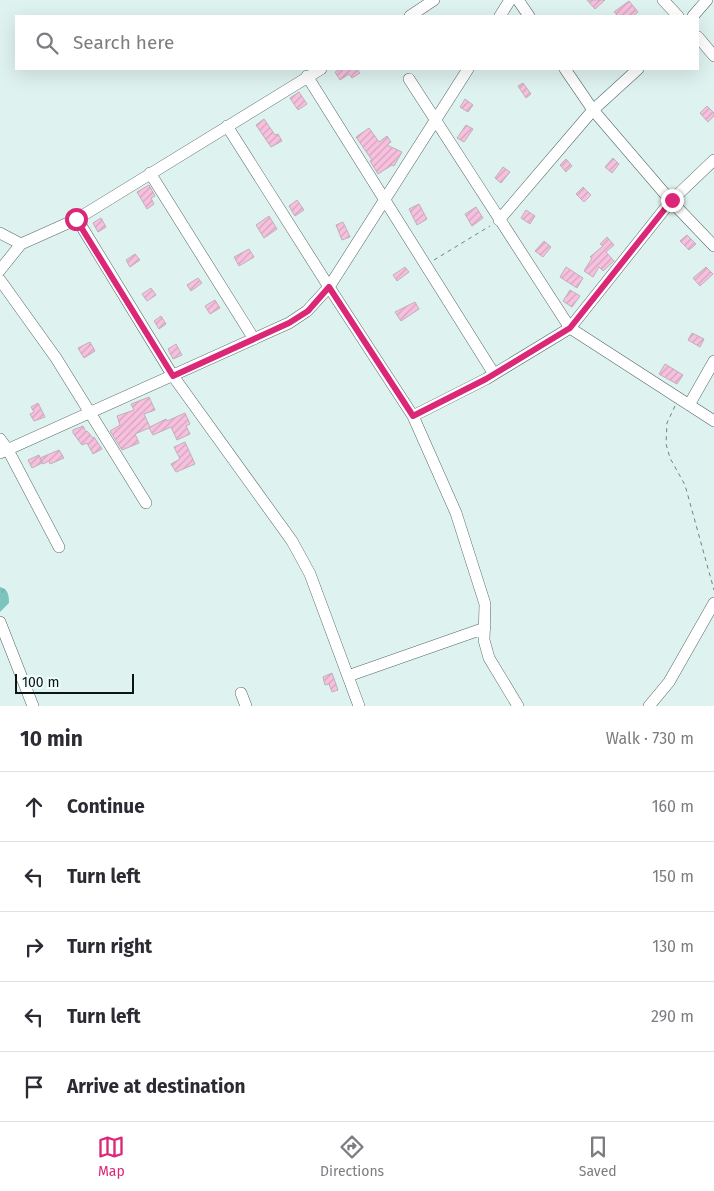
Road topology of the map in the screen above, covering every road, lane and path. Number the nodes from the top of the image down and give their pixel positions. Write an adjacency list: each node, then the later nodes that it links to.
1 (434, 0): 6 (street)
2 (510, 0): 7 (street)
3 (518, 0): 8 (street)
4 (662, 0): 9 (street)
5 (708, 0): 10 (street)
6 (412, 15)
7 (501, 15)
8 (528, 15)
9 (677, 15)
10 (694, 15)
11 (699, 39): 12 (street)
12 (714, 56)
13 (319, 70): 17 (street)
14 (467, 70): 20 (street)
15 (566, 70): 19 (street)
16 (637, 70): 19 (street)
17 (308, 76): 21 (street); 24 (street)
18 (409, 79): 20 (street)
19 (593, 110): 25 (street); 27 (street)
20 (435, 122): 24 (street); 27 (street)
21 (227, 126): 23 (street); 34 (street)
22 (714, 160): 25 (street)
23 (150, 173): 26 (street); 36 (street)
24 (385, 200): 31 (street); 34 (street)
25 (672, 200): 30 (street); 35 (street)
26 (76, 219): 29 (street); 39 (street)
27 (499, 220): 31 (path); 35 (street)
28 (0, 234): 29 (street)
29 (21, 244): 32 (street)
30 (714, 246)
31 (425, 264): 38 (street)
32 (0, 270)
33 (0, 280): 42 (street)
34 (329, 287): 36 (street); 43 (street)
35 (570, 328): 38 (street); 40 (street)
36 (254, 339): 39 (street)
37 (714, 361): 41 (street)
38 (494, 374): 43 (street)
39 (173, 376): 42 (street); 53 (street)
40 (678, 399): 41 (street); 49 (path)
41 (689, 406): 44 (street)
42 (90, 413): 46 (street); 47 (street)
43 (413, 416): 52 (street)
44 (714, 421)
45 (0, 439): 46 (street)
46 (4, 451): 48 (street)
47 (146, 503)
48 (59, 547)
49 (714, 590)
50 (714, 603): 59 (street)
51 (0, 622): 55 (street)
52 (485, 628): 53 (street); 58 (street)
53 (348, 676): 57 (street)
54 (241, 693): 56 (street)
55 (34, 706)
56 (246, 706)
57 (359, 706)
58 (518, 706)
59 (649, 706)

